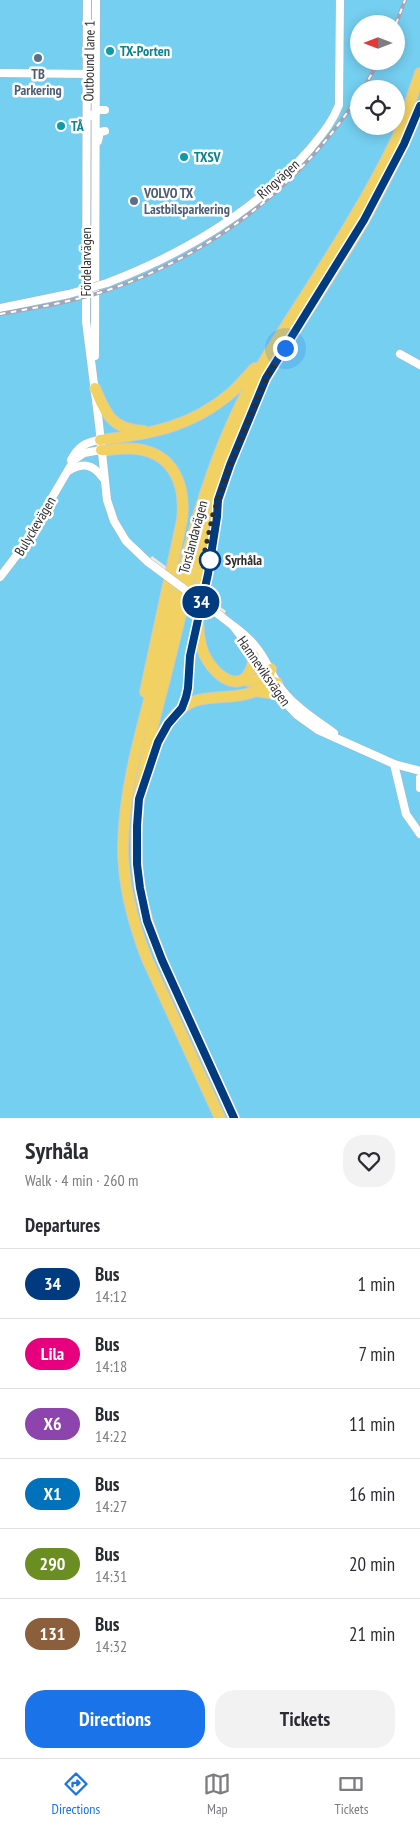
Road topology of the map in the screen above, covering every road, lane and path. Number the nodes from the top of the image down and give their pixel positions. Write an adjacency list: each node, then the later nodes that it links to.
1 (88, 0): 6 (street)
2 (98, 0): 6 (street)
3 (340, 0): 14 (street, Ringvägen, bridge)
4 (0, 73): 6 (street)
5 (420, 73): 15 (main road, Torslandavägen)
6 (92, 74): 7 (street); 7 (street); 10 (street, Outbound lane 1); 12 (street, Fördelarvägen)
7 (96, 98): 9 (street, Fördelarvägen); 9 (street)
8 (420, 106): 18 (main road, Torslandavägen)
9 (95, 113): 10 (street, Fördelarvägen); 13 (street, Fördelarvägen)
10 (89, 121): 12 (street, Fördelarvägen)
11 (105, 131): 13 (street, Fördelarvägen)
12 (86, 134): 19 (street, Fördelarvägen)
13 (94, 157): 19 (street, Fördelarvägen)
14 (0, 308)
15 (280, 335): 20 (main road); 38 (main road, Torslandavägen)
16 (400, 354): 17 (street)
17 (420, 365)
18 (266, 378): 28 (main road); 37 (main road, Torslandavägen)
19 (95, 388): 20 (main road); 21 (street, Fördelarvägen)
20 (155, 432): 21 (main road)
21 (101, 445): 22 (street, Bulyckevägen); 23 (street, Hamneviksvägen); 38 (main road)
22 (68, 470): 23 (street); 24 (street, Bulyckevägen)
23 (104, 479): 25 (street, Hamneviksvägen, bridge)
24 (0, 577)
25 (234, 627): 26 (street, Hamneviksvägen); 27 (street, Hamneviksvägen)
26 (254, 656): 27 (street, Hamneviksvägen); 28 (main road)
27 (269, 674): 28 (main road); 29 (main road); 30 (main road); 31 (street, Hamneviksvägen)
28 (243, 680)
29 (277, 683): 32 (street, Hamneviksvägen)
30 (252, 691): 31 (main road); 37 (main road)
31 (277, 694): 32 (street, Hamneviksvägen)
32 (348, 742): 33 (street, Hamneviksvägen)
33 (394, 764): 34 (street, Hamneviksvägen); 39 (street)
34 (420, 771)
35 (420, 778): 36 (street)
36 (420, 788)
37 (139, 799): 41 (main road, Torslandavägen)
38 (124, 815): 40 (main road, Torslandavägen)
39 (420, 834)
40 (220, 1118)
41 (234, 1118)

